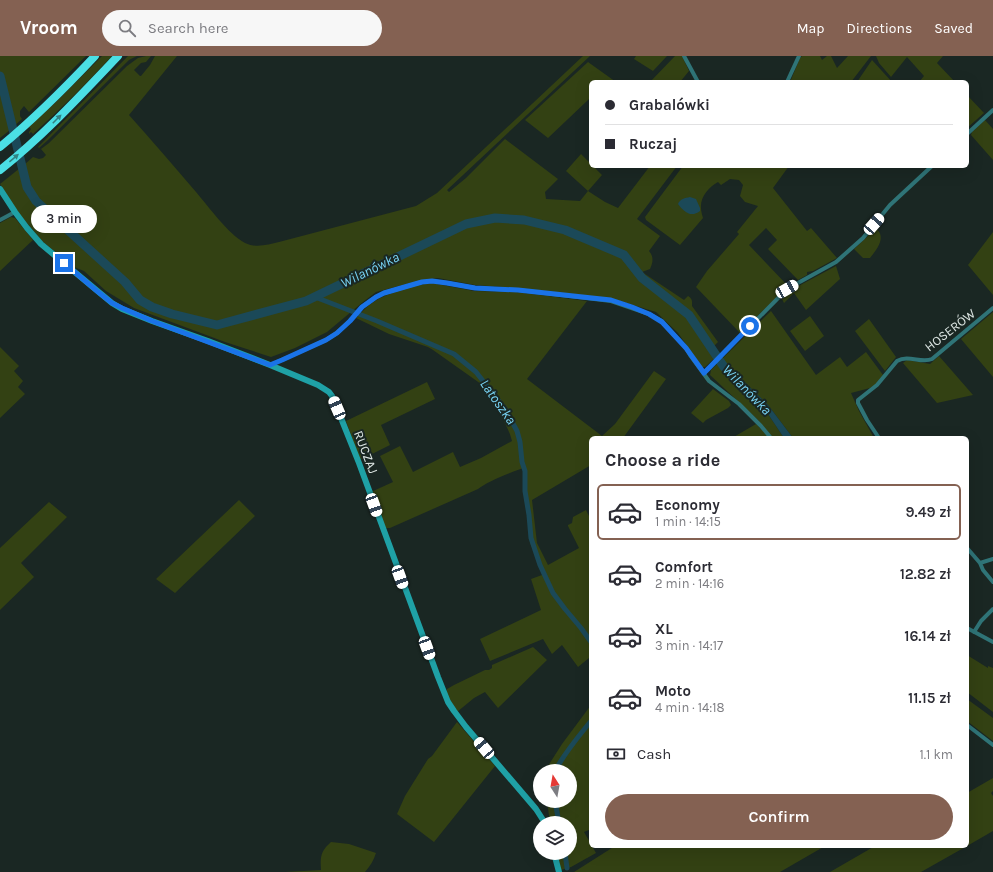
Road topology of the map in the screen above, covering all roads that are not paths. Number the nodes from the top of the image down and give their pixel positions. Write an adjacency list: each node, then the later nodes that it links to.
1 (95, 56): 9 (highway)
2 (118, 56): 11 (highway, one-way to 2)
3 (684, 56): 5 (street)
4 (799, 56): 6 (street)
5 (697, 80)
6 (788, 80)
7 (993, 110): 8 (street)
8 (969, 132)
9 (0, 147)
10 (930, 168): 17 (street)
11 (0, 170)
12 (0, 189): 13 (street, RUCZAJ)
13 (15, 212): 14 (street); 16 (street, RUCZAJ)
14 (0, 220)
15 (993, 308): 19 (street, HOSERÓW)
16 (270, 365): 17 (street); 30 (street, RUCZAJ)
17 (704, 373): 18 (street)
18 (769, 436)
19 (878, 436)
20 (969, 550): 22 (street)
21 (993, 559): 22 (street)
22 (980, 563): 23 (street)
23 (993, 582)
24 (993, 609): 26 (street)
25 (969, 629): 26 (street)
26 (974, 632): 27 (street)
27 (993, 642)
28 (969, 727): 29 (street)
29 (993, 745)
30 (540, 816)
31 (556, 860): 32 (street)
32 (559, 872)

